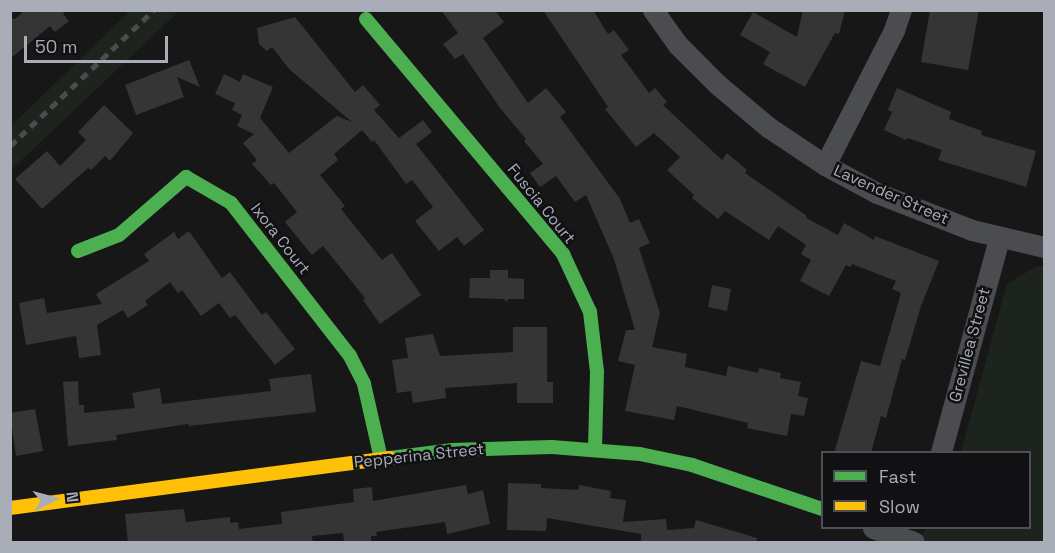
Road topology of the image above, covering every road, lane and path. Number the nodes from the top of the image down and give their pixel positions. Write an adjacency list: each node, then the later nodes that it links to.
1 (652, 10): 4 (street, Lavender Street)
2 (901, 10): 4 (street)
3 (366, 19): 8 (street, Fuscia Court)
4 (825, 165): 5 (street, Lavender Street)
5 (999, 238): 6 (street, Lavender Street); 9 (street, Grevillea Street)
6 (1044, 247)
7 (78, 251): 10 (street, Ixora Court)
8 (595, 449): 10 (street, Pepperina Street); 12 (street, Pepperina Street)
9 (942, 451)
10 (381, 459): 11 (street, Pepperina Street)
11 (10, 508)
12 (821, 509)
13 (876, 529): 14 (street)
14 (914, 542)

